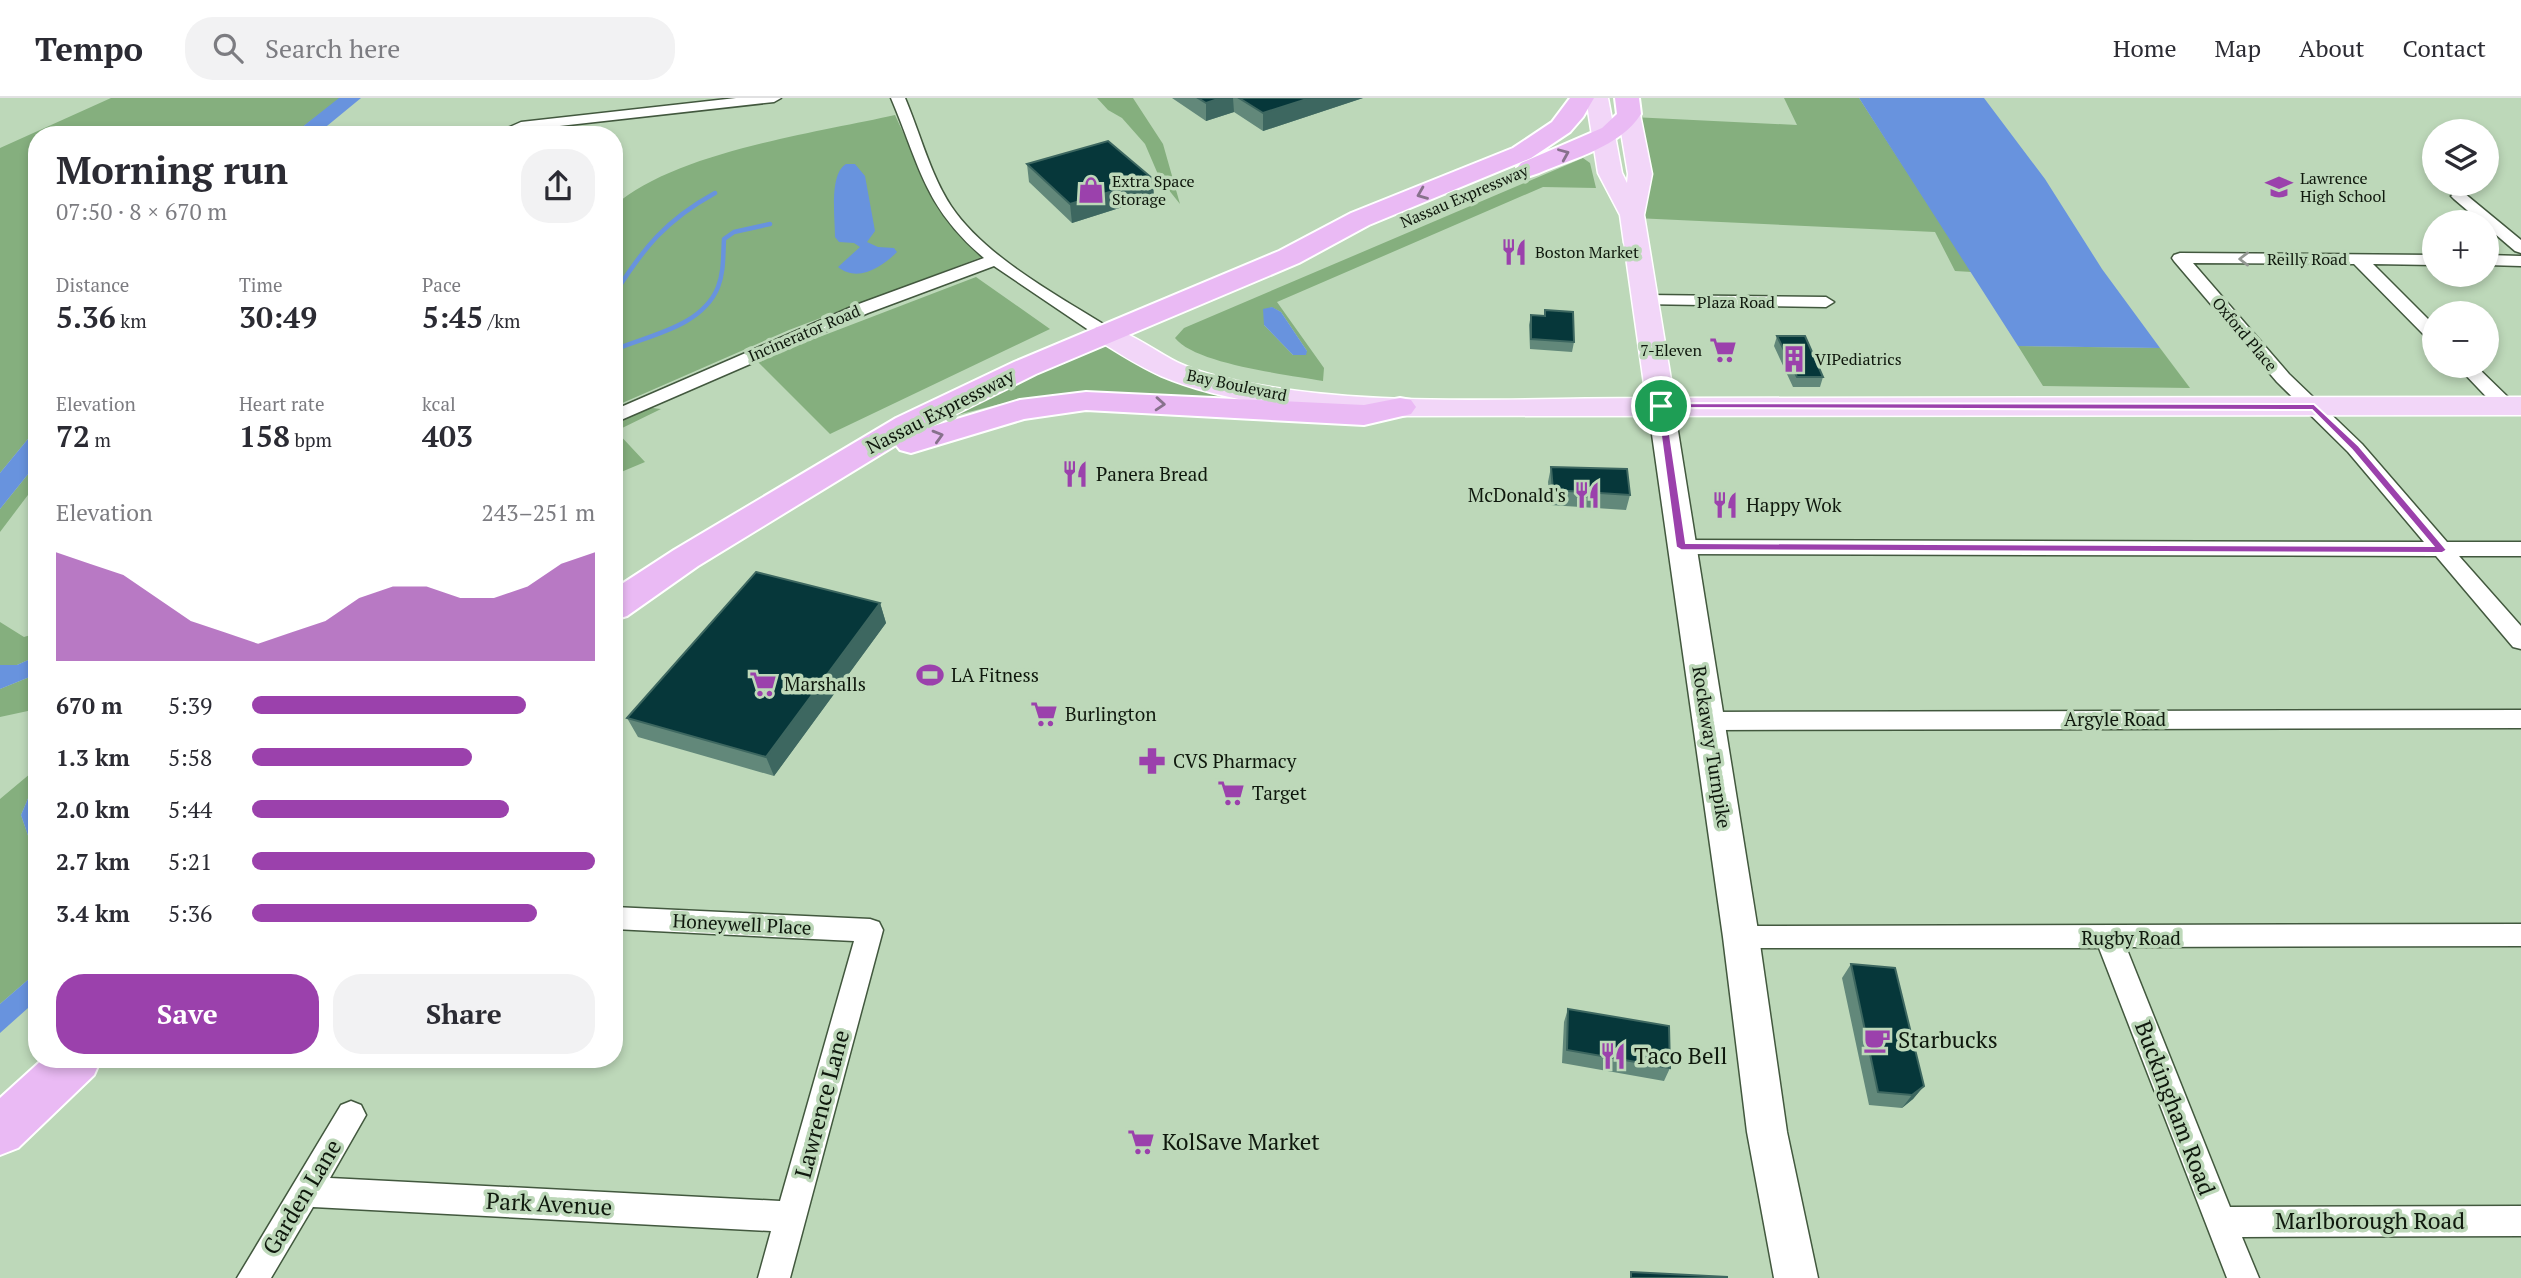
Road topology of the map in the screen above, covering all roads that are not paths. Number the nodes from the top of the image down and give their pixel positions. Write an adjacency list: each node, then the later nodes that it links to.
1 (774, 98): 6 (street)
2 (898, 98): 13 (street, Bay Boulevard)
3 (1582, 98): 11 (highway, Nassau Expressway, one-way to 11)
4 (1597, 98): 7 (main road, Rockaway Turnpike)
5 (1628, 106): 7 (highway, Nassau Expressway); 9 (main road, Rockaway Turnpike)
6 (530, 126)
7 (1603, 137): 9 (main road, Rockaway Turnpike); 11 (highway, Nassau Expressway, one-way to 7)
8 (2459, 196): 10 (street)
9 (1632, 215): 18 (main road, Rockaway Turnpike)
10 (2521, 248)
11 (1289, 257): 21 (highway, Nassau Expressway)
12 (2180, 258): 17 (street, Reilly Road, one-way to 12); 26 (street, Oxford Place)
13 (997, 259): 21 (street, Bay Boulevard); 27 (street, Incinerator Road)
14 (2499, 260): 16 (street)
15 (2422, 261): 17 (street, Reilly Road)
16 (2521, 261)
17 (2363, 264): 20 (street)
18 (1646, 300): 19 (street, Plaza Road); 23 (main road, Rockaway Turnpike)
19 (1826, 302)
20 (2422, 323)
21 (1105, 333): 25 (main road, Bay Boulevard); 28 (highway, Nassau Expressway)
22 (2480, 378): 24 (street)
23 (1661, 406): 25 (main road, Bay Boulevard); 26 (main road, Bay Boulevard); 29 (main road, Rockaway Turnpike)
24 (2514, 406): 26 (main road, Bay Boulevard)
25 (1400, 407): 28 (highway, one-way to 25)
26 (2314, 407): 31 (street, Oxford Place)
27 (623, 413)
28 (848, 459): 32 (highway, Nassau Expressway)
29 (1681, 547): 31 (street); 35 (main road, Rockaway Turnpike)
30 (2521, 549): 31 (street)
31 (2442, 550): 33 (street, Oxford Place)
32 (623, 601)
33 (2521, 641)
34 (2521, 719): 35 (street, Argyle Road)
35 (1709, 721): 39 (main road, Rockaway Turnpike)
36 (623, 918): 37 (street, Honeywell Place)
37 (870, 930): 45 (street, Lawrence Lane)
38 (2521, 935): 40 (street, Rugby Road)
39 (1741, 937): 40 (street, Rugby Road); 50 (main road, Rockaway Turnpike)
40 (2109, 938): 47 (street, Buckingham Road)
41 (67, 1068): 43 (highway)
42 (351, 1115): 44 (street, Garden Lane)
43 (0, 1131)
44 (306, 1192): 45 (street, Park Avenue); 48 (street, Garden Lane)
45 (791, 1217): 49 (street, Lawrence Lane)
46 (2521, 1221): 47 (street, Marlborough Road)
47 (2220, 1222): 51 (street, Buckingham Road)
48 (253, 1278)
49 (774, 1278)
50 (1796, 1278)
51 (2243, 1278)

